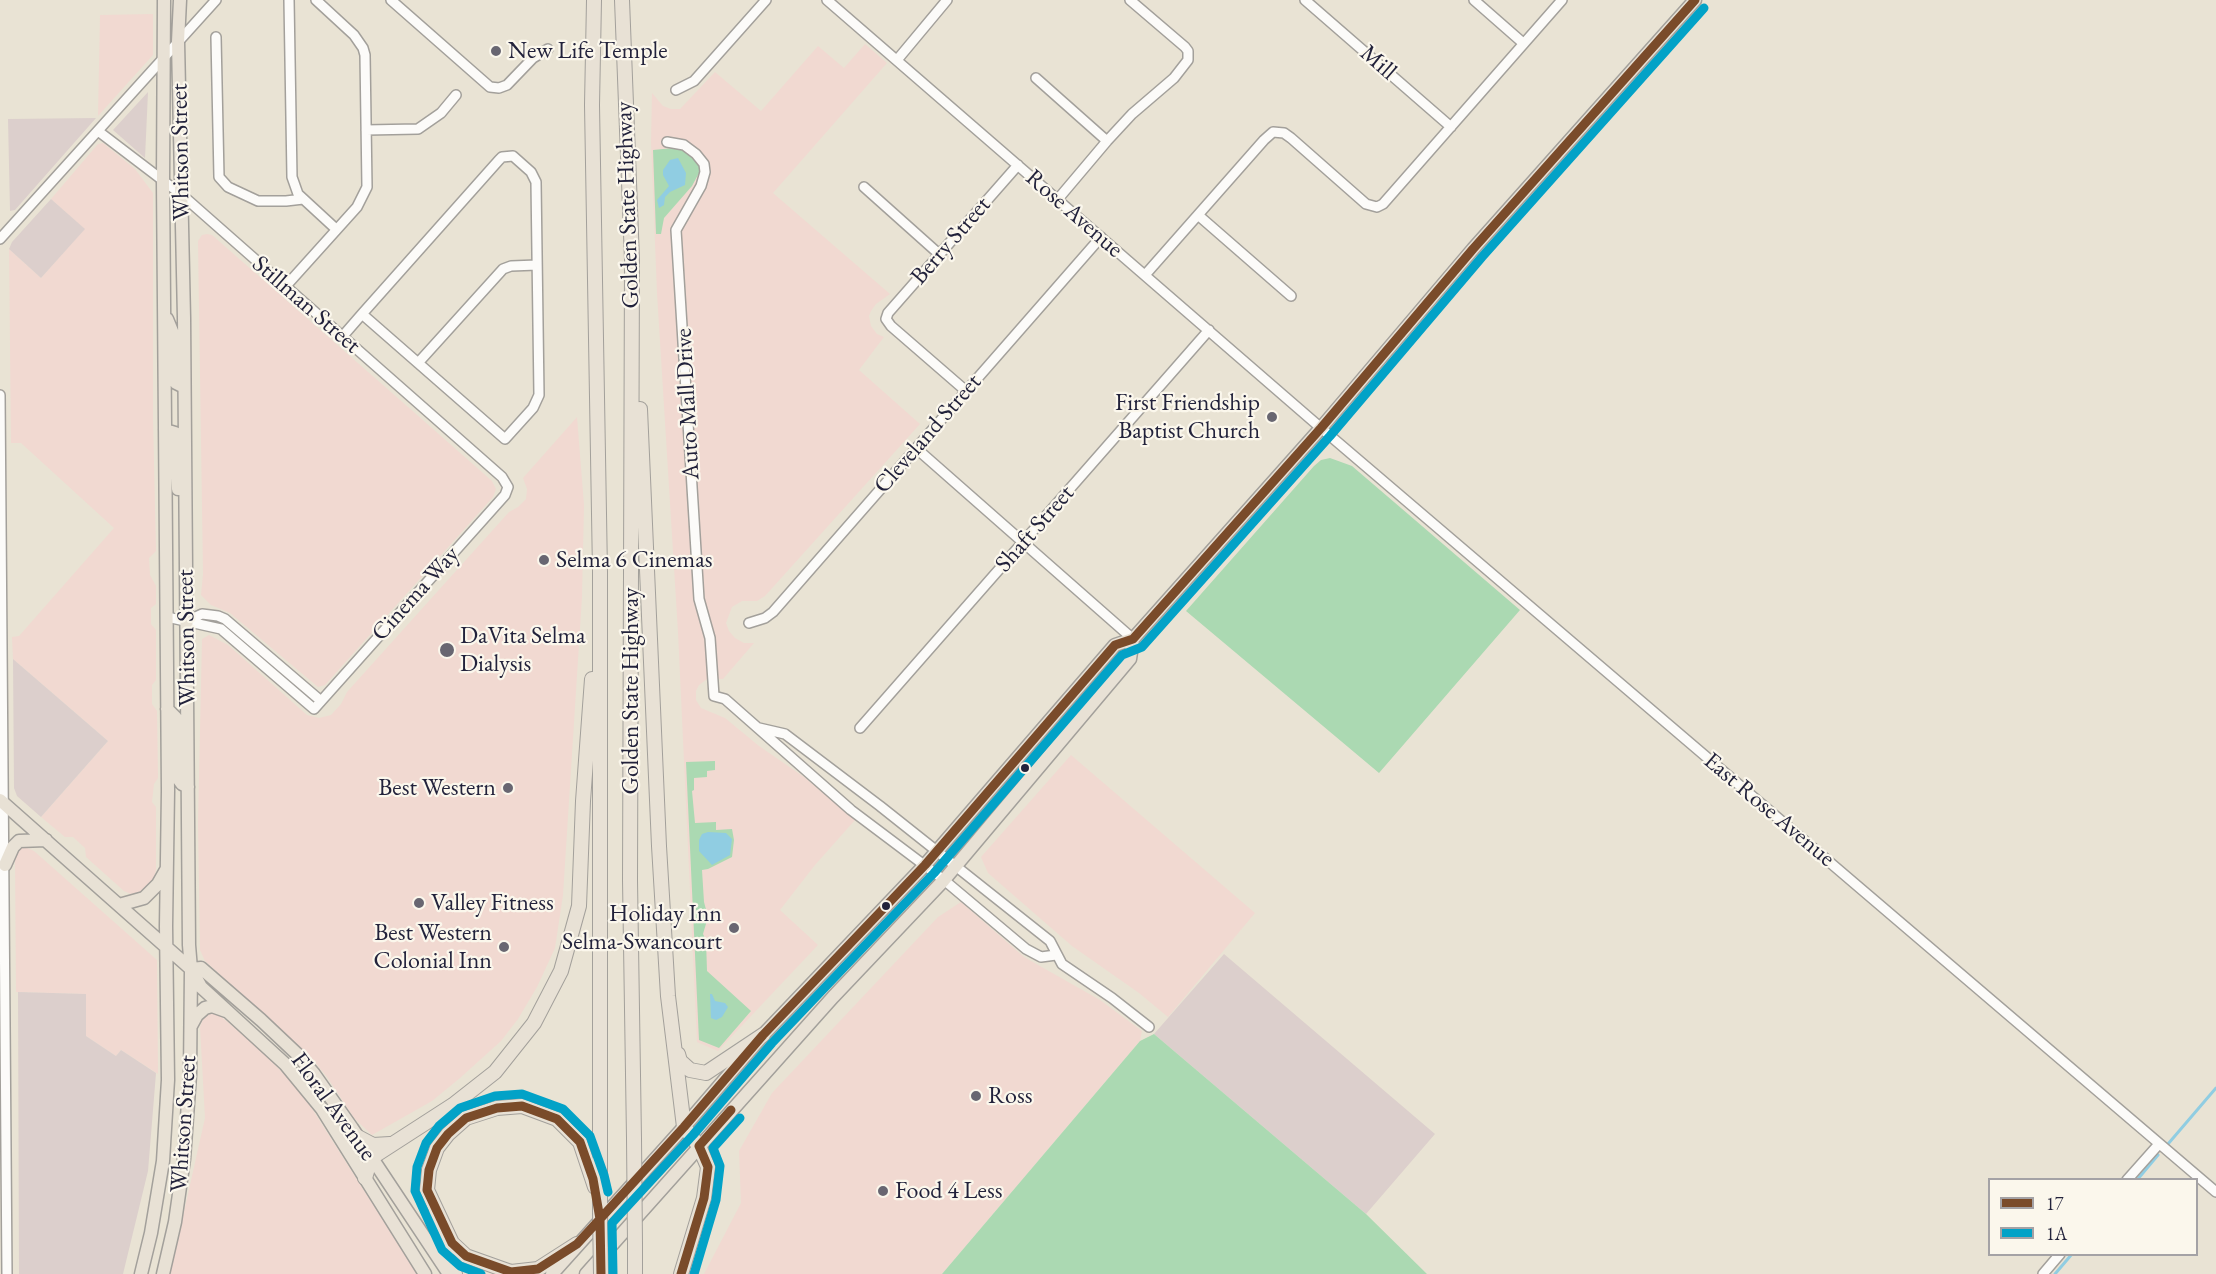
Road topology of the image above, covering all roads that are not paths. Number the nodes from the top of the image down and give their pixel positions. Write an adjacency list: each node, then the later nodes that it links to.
1 (165, 0): 21 (main road, Whitson Street)
2 (180, 0): 18 (main road, Whitson Street)
3 (216, 0): 18 (street)
4 (289, 0): 35 (street)
5 (315, 0): 27 (street)
6 (594, 0): 61 (highway, Golden State Highway)
7 (622, 0): 42 (highway, Golden State Highway)
8 (766, 0): 24 (street)
9 (827, 0): 22 (street, Rose Avenue)
10 (947, 0): 22 (street)
11 (1130, 0): 29 (street)
12 (1305, 0): 26 (street, Mill)
13 (1474, 0): 19 (street)
14 (1562, 0): 19 (street)
15 (1695, 0): 55 (main road)
16 (396, 1): 20 (street)
17 (216, 37): 35 (street)
18 (178, 42): 21 (street); 34 (main road, Whitson Street)
19 (1523, 44): 26 (street)
20 (548, 49)
21 (165, 58): 28 (street); 32 (main road, Whitson Street)
22 (897, 60): 31 (street, Rose Avenue)
23 (1036, 78): 29 (street)
24 (676, 90)
25 (456, 95): 27 (street)
26 (1451, 127): 37 (street)
27 (366, 130): 38 (street)
28 (98, 131): 32 (street, Stillman Street); 40 (street)
29 (1107, 141): 36 (street)
30 (667, 142): 67 (street, Auto Mall Drive)
31 (1018, 165): 36 (street, Rose Avenue); 41 (street, Berry Street)
32 (163, 181): 34 (street, Stillman Street); 47 (main road, Whitson Street)
33 (864, 187): 41 (street)
34 (182, 195): 45 (street, Stillman Street); 52 (main road, Whitson Street)
35 (303, 199): 38 (street)
36 (1058, 199): 39 (street, Rose Avenue)
37 (1198, 215): 44 (street); 46 (street)
38 (336, 230): 45 (street)
39 (1101, 237): 44 (street, Rose Avenue); 53 (street, Cleveland Street)
40 (0, 239)
41 (939, 254): 53 (street, Berry Street)
42 (632, 260): 88 (highway); 111 (highway, Golden State Highway, bridge)
43 (537, 265): 48 (street); 51 (street); 51 (street)
44 (1145, 275): 49 (street, Rose Avenue)
45 (285, 287): 50 (street, Stillman Street)
46 (1291, 296)
47 (164, 312): 52 (main road); 56 (main road, Whitson Street)
48 (362, 314): 50 (street); 51 (street)
49 (1209, 330): 55 (street, Rose Avenue); 60 (street, Shaft Street)
50 (342, 337): 58 (street, Stillman Street)
51 (418, 363)
52 (184, 387): 59 (main road, Whitson Street)
53 (966, 391): 57 (street, Cleveland Street)
54 (0, 395): 71 (street)
55 (1321, 428): 65 (main road); 92 (street, East Rose Avenue)
56 (165, 430): 59 (main road); 62 (main road, Whitson Street)
57 (917, 449): 60 (street); 64 (street, Cleveland Street)
58 (508, 487): 63 (street, Cinema Way)
59 (186, 513): 63 (main road, Whitson Street)
60 (1023, 542): 65 (street); 68 (street, Shaft Street)
61 (600, 572): 91 (highway); 95 (highway, Golden State Highway)
62 (167, 616): 63 (street, Cinema Way); 66 (main road, Whitson Street)
63 (188, 621): 69 (main road, Whitson Street)
64 (749, 623)
65 (1134, 639): 73 (main road); 76 (main road)
66 (167, 709): 69 (main road); 70 (main road, Whitson Street)
67 (757, 727): 73 (street); 75 (street)
68 (860, 728)
69 (188, 787): 78 (main road, Whitson Street)
70 (168, 791): 77 (main road, Whitson Street); 78 (main road)
71 (2, 802): 72 (main road, Floral Avenue); 74 (street)
72 (46, 840): 74 (main road); 80 (main road, Floral Avenue)
73 (937, 851): 75 (main road); 76 (street)
74 (5, 865): 102 (street)
75 (925, 865): 79 (street); 87 (main road)
76 (956, 866): 79 (main road); 82 (street)
77 (166, 868): 80 (main road); 81 (main road, Whitson Street)
78 (188, 870): 83 (main road, Whitson Street)
79 (945, 880): 82 (street); 93 (main road)
80 (119, 905): 81 (main road, Floral Avenue)
81 (166, 947): 83 (main road, Floral Avenue); 103 (main road, Whitson Street)
82 (1056, 955): 86 (street)
83 (191, 969): 84 (main road, Floral Avenue); 85 (main road, Whitson Street); 90 (main road, Floral Avenue)
84 (229, 1012): 85 (main road); 96 (main road, Floral Avenue)
85 (190, 1027): 104 (main road, Whitson Street)
86 (1149, 1027)
87 (763, 1035): 88 (highway); 89 (main road)
88 (674, 1045): 89 (highway)
89 (684, 1126): 93 (highway); 100 (main road)
90 (358, 1137): 91 (highway); 94 (main road, Floral Avenue)
91 (392, 1144): 94 (highway)
92 (2159, 1144): 97 (street); 99 (street, East Rose Avenue)
93 (699, 1146): 109 (main road); 112 (highway)
94 (371, 1158): 96 (highway); 106 (main road, Floral Avenue)
95 (596, 1176): 98 (highway); 110 (highway, bridge)
96 (365, 1178): 105 (main road, Floral Avenue)
97 (2128, 1178)
98 (427, 1190): 100 (highway); 107 (highway)
99 (2216, 1192)
100 (577, 1244): 108 (main road)
101 (2058, 1256): 113 (street)
102 (7, 1274)
103 (141, 1274)
104 (163, 1274)
105 (425, 1274)
106 (449, 1274)
107 (455, 1274)
108 (552, 1274)
109 (586, 1274)
110 (601, 1274)
111 (636, 1274)
112 (681, 1274)
113 (2043, 1274)

